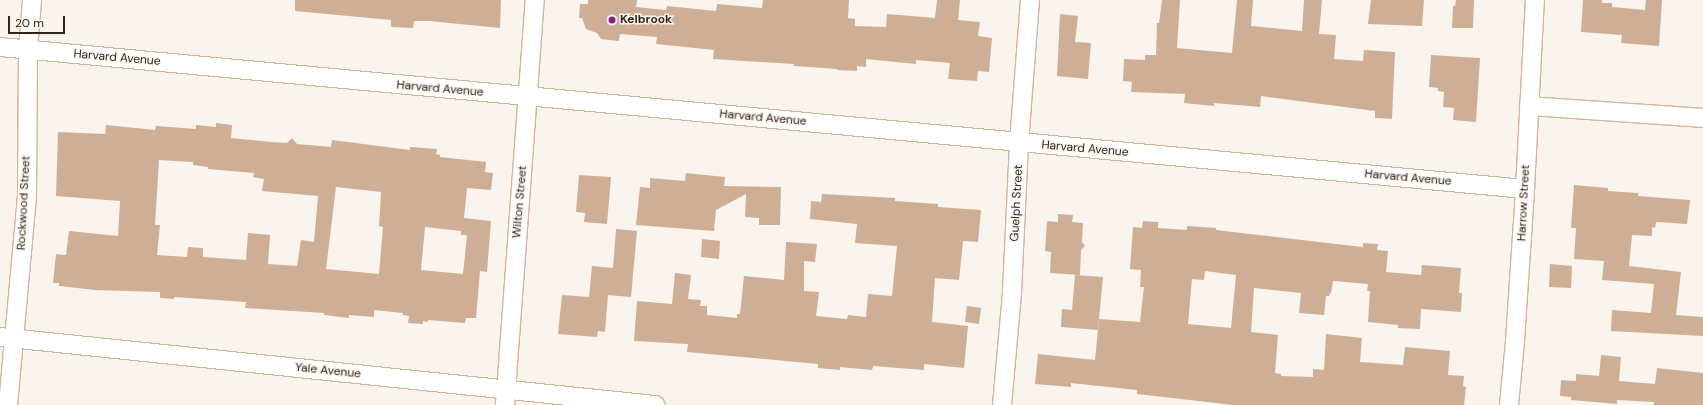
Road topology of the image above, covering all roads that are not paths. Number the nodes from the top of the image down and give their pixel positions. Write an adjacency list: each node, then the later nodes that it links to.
1 (32, 0): 6 (street, Rockwood Street)
2 (535, 0): 7 (street, Wilton Street)
3 (1030, 0): 10 (street, Guelph Street)
4 (1535, 0): 8 (street, Harrow Street)
5 (0, 47): 6 (street, Harvard Avenue)
6 (28, 49): 7 (street, Harvard Avenue); 12 (street, Rockwood Street)
7 (528, 97): 10 (street, Harvard Avenue); 13 (street, Wilton Street)
8 (1529, 106): 9 (street); 11 (street, Harrow Street)
9 (1703, 118)
10 (1019, 143): 11 (street, Harvard Avenue); 16 (street, Guelph Street)
11 (1525, 189): 17 (street, Harrow Street)
12 (7, 338): 13 (street, Yale Avenue); 14 (street, Rockwood Street)
13 (506, 397): 15 (street, Yale Avenue)
14 (8, 405)
15 (655, 405)
16 (1002, 405)
17 (1509, 405)

